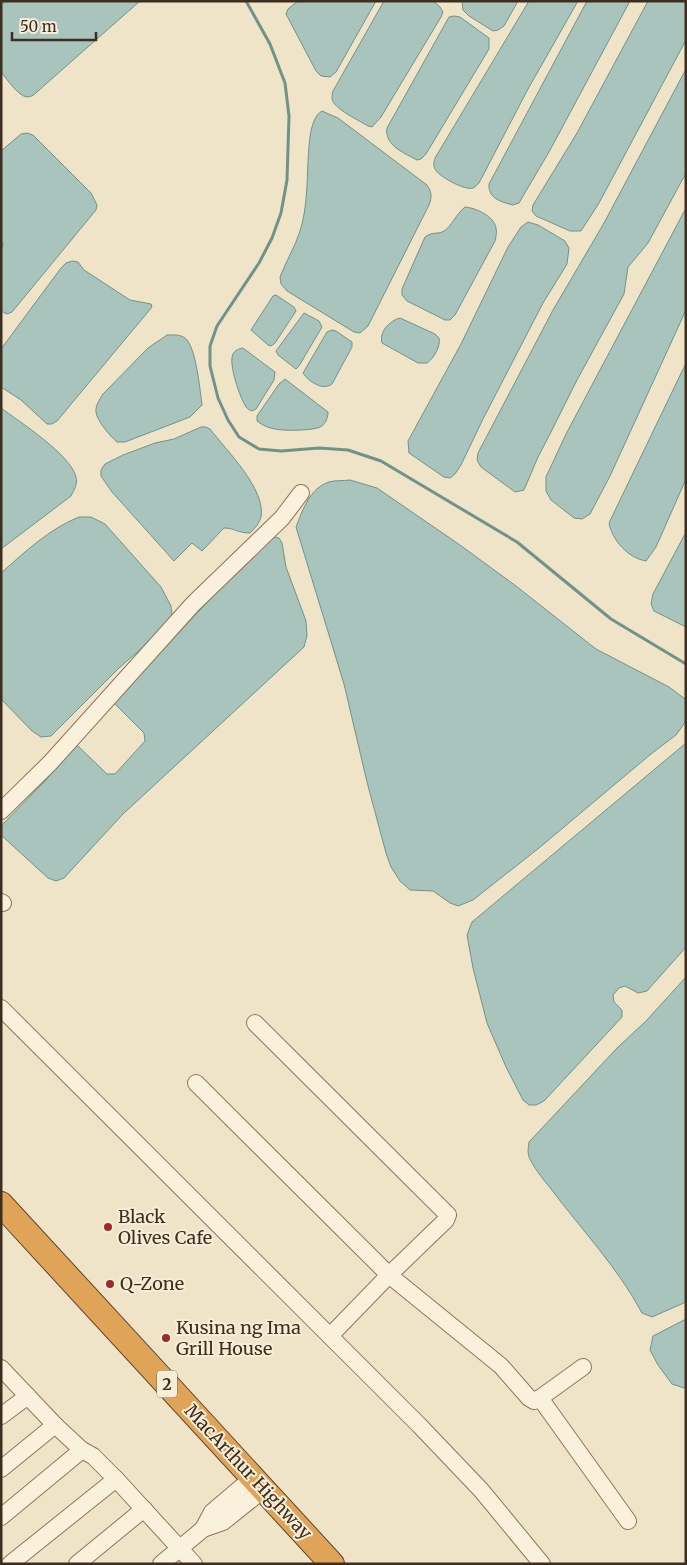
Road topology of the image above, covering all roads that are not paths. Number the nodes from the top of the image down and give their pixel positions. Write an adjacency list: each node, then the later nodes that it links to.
1 (301, 493): 2 (street)
2 (1, 812)
3 (1, 1008): 8 (street)
4 (255, 1023): 7 (street)
5 (196, 1083): 7 (street)
6 (1, 1204): 18 (highway, MacArthur Highway / 2)
7 (389, 1275): 8 (street); 12 (street)
8 (330, 1336): 28 (street)
9 (583, 1367): 12 (street)
10 (1, 1368): 11 (street)
11 (28, 1396): 13 (street); 14 (street)
12 (540, 1398): 21 (street)
13 (1, 1416)
14 (55, 1425): 15 (street); 16 (street)
15 (82, 1450): 17 (street); 20 (street)
16 (1, 1469)
17 (116, 1479): 19 (street); 23 (street)
18 (257, 1484): 22 (street); 27 (highway, MacArthur Highway / 2)
19 (144, 1509): 22 (street); 24 (street)
20 (1, 1517)
21 (628, 1521)
22 (180, 1548): 25 (street); 26 (street)
23 (10, 1564)
24 (77, 1564)
25 (161, 1564)
26 (194, 1564)
27 (332, 1564)
28 (542, 1564)

